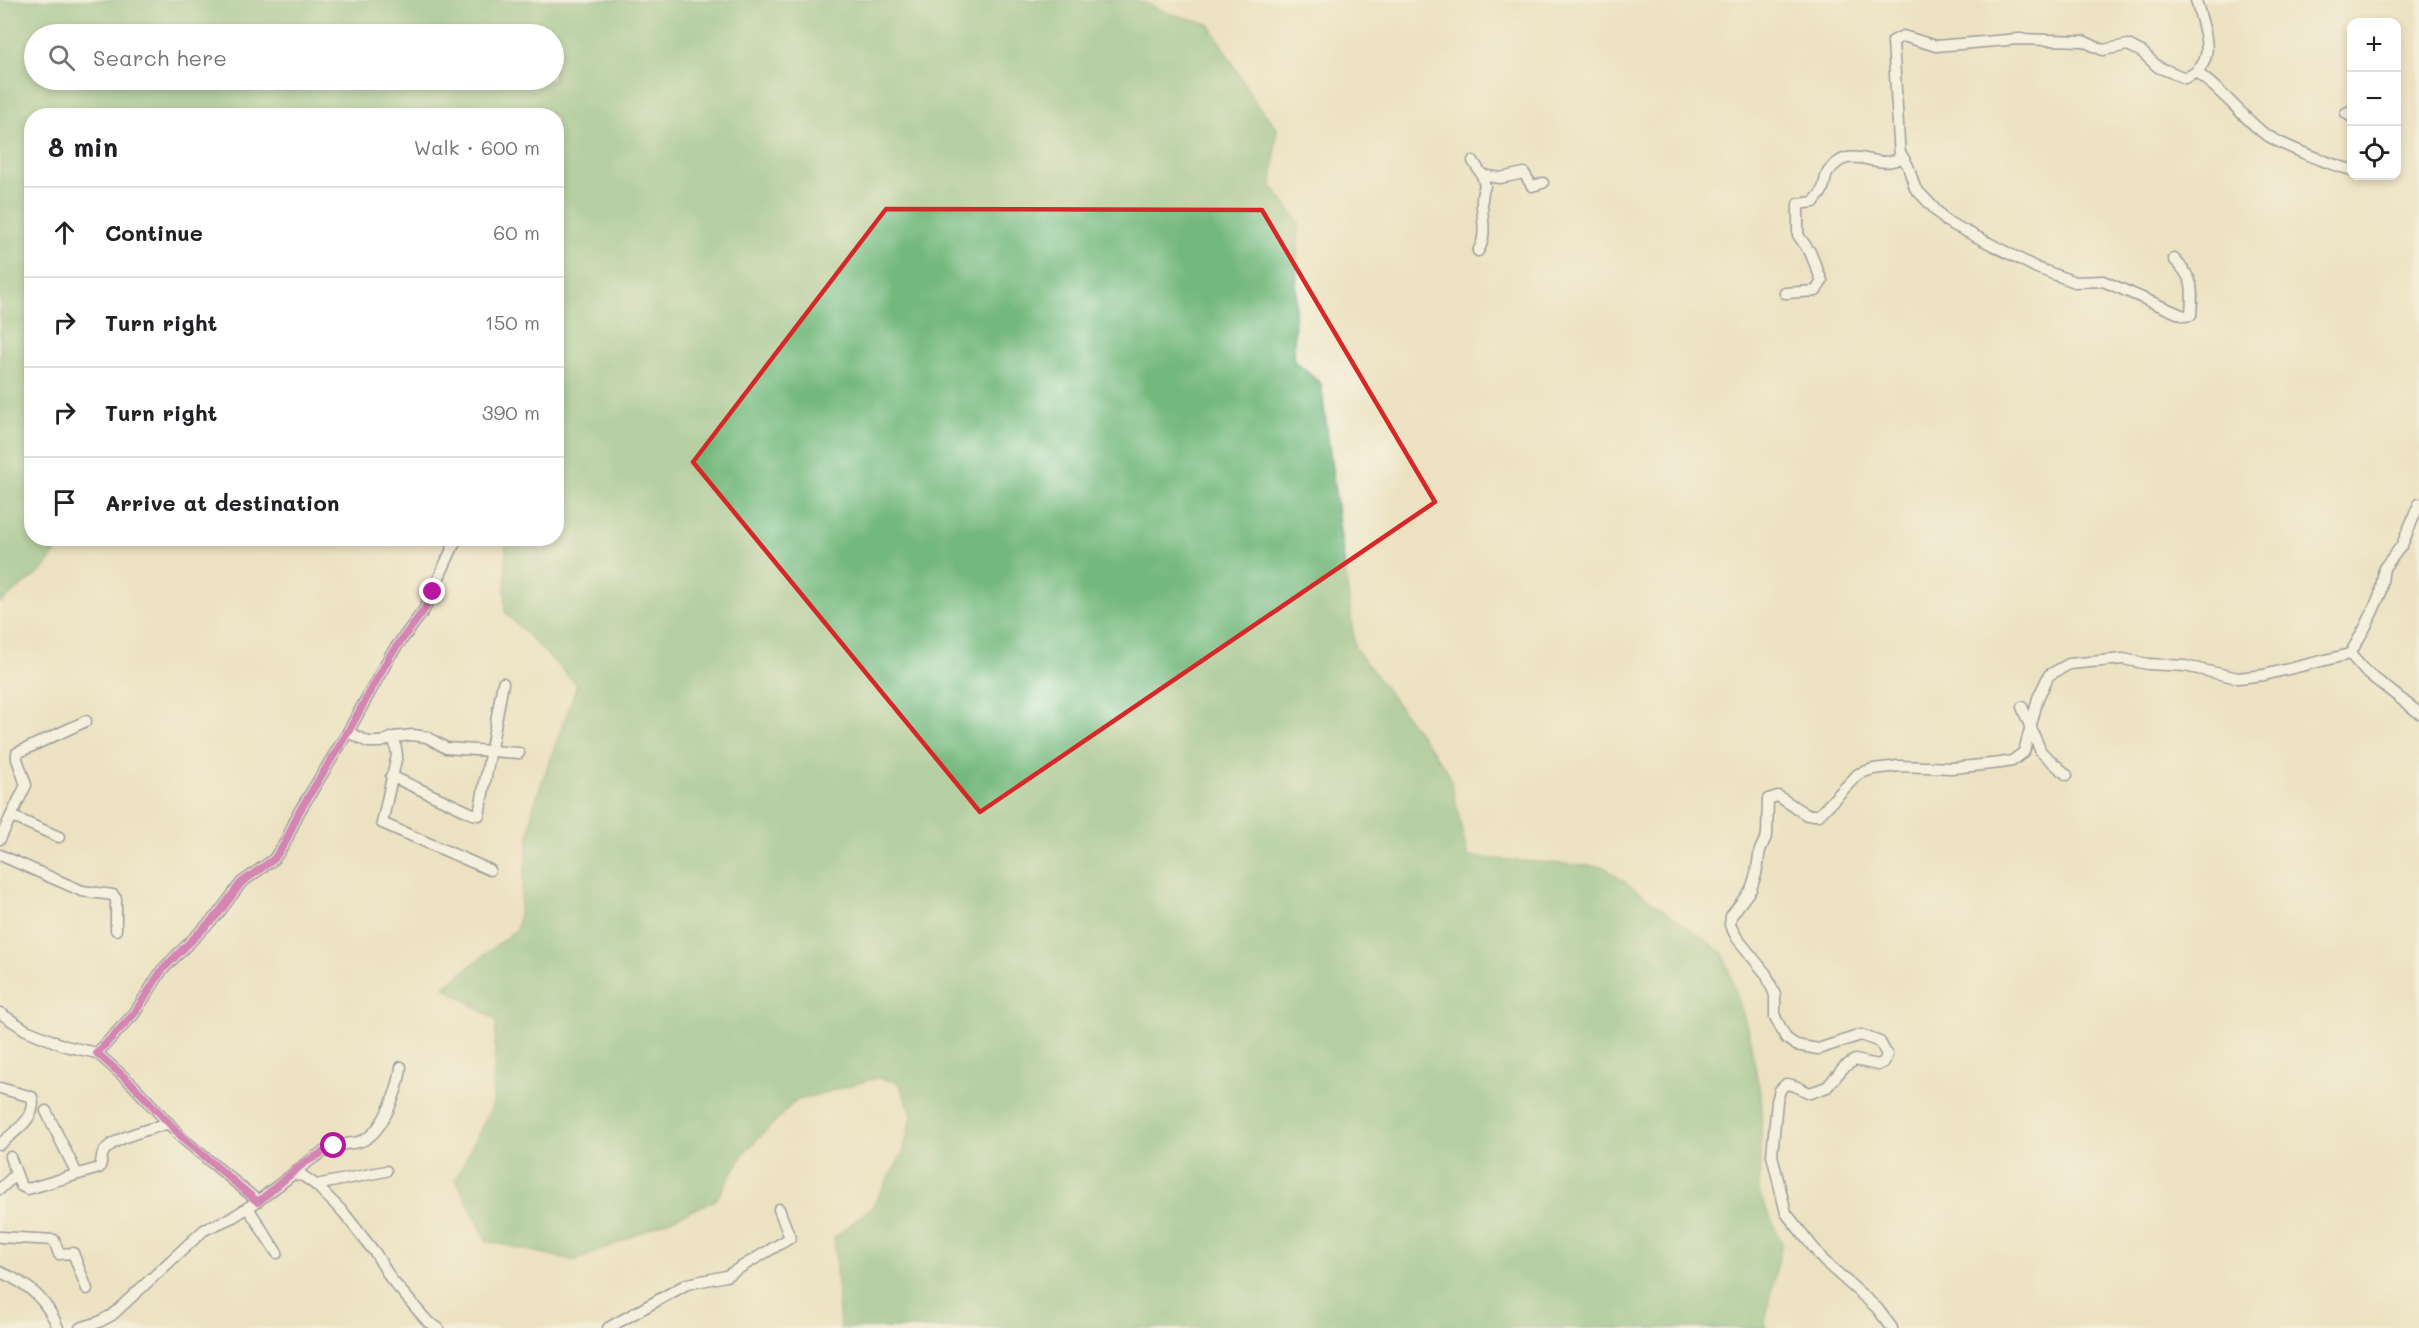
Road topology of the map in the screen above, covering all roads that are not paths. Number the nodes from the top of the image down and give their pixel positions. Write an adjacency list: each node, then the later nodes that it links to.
1 (2196, 0): 2 (street)
2 (2197, 73): 3 (street); 5 (street)
3 (1901, 154): 9 (street); 10 (street)
4 (1473, 161): 6 (street)
5 (2347, 168)
6 (1482, 175): 7 (street); 8 (street)
7 (1542, 183)
8 (1478, 251)
9 (2174, 259)
10 (1785, 293)
11 (2419, 504): 13 (street)
12 (453, 546): 19 (street)
13 (2350, 654): 16 (street); 18 (street)
14 (503, 683): 21 (street)
15 (2022, 707): 18 (street)
16 (2419, 713)
17 (86, 721): 25 (street)
18 (2032, 728): 23 (street); 56 (street)
19 (348, 732): 20 (street); 32 (street)
20 (394, 737): 21 (street); 24 (street)
21 (491, 752): 22 (street); 24 (street)
22 (519, 753)
23 (2067, 775)
24 (391, 776): 29 (street)
25 (11, 816): 26 (street); 27 (street)
26 (59, 837)
27 (0, 838)
28 (0, 855): 30 (street)
29 (490, 870)
30 (116, 930)
31 (0, 1013): 32 (street)
32 (97, 1053): 36 (street)
33 (401, 1067): 42 (street)
34 (0, 1088): 37 (street)
35 (46, 1111): 41 (street)
36 (169, 1123): 41 (street); 45 (street)
37 (0, 1143)
38 (10, 1157): 40 (street)
39 (386, 1171): 43 (street)
40 (16, 1174): 41 (street); 44 (street)
41 (77, 1174)
42 (292, 1174): 43 (street); 45 (street)
43 (316, 1185): 52 (street)
44 (0, 1189)
45 (258, 1202): 46 (street)
46 (248, 1208): 49 (street); 54 (street)
47 (779, 1209): 55 (street)
48 (0, 1237): 51 (street)
49 (277, 1253)
50 (0, 1272): 53 (street)
51 (87, 1289)
52 (434, 1327)
53 (58, 1328)
54 (80, 1328)
55 (608, 1328)
56 (1892, 1328)

